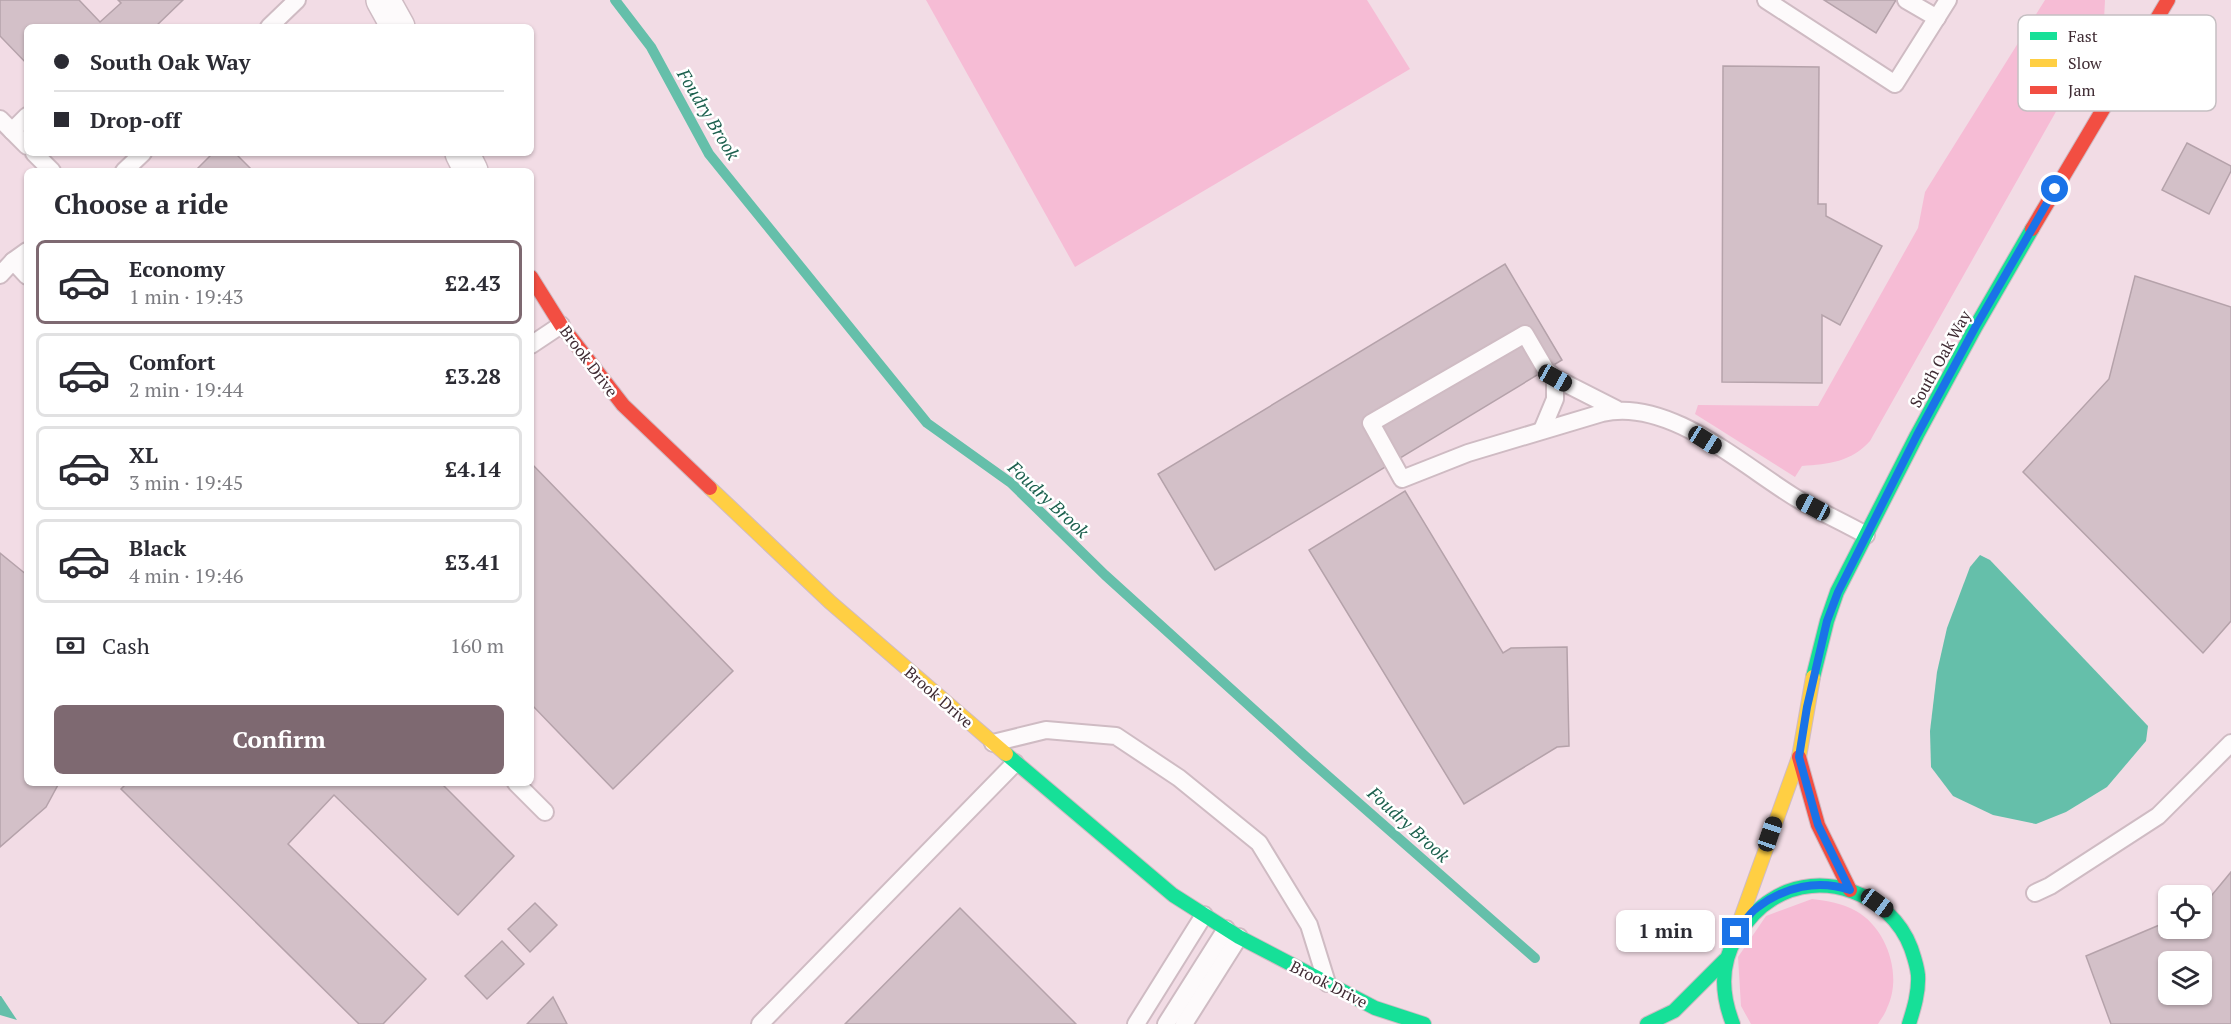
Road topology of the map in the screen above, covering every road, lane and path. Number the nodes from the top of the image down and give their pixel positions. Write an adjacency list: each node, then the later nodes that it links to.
1 (297, 0): 9 (lane)
2 (383, 0): 10 (street)
3 (1766, 0): 8 (lane)
4 (1906, 0): 8 (lane)
5 (1948, 0): 8 (lane)
6 (2168, 0): 7 (street, South Oak Way)
7 (2159, 15)
8 (1936, 18)
9 (272, 24)
10 (396, 24)
11 (2102, 111): 29 (street, South Oak Way)
12 (24, 117): 13 (lane)
13 (6, 125): 14 (lane)
14 (24, 143)
15 (37, 156): 17 (lane)
16 (139, 156): 18 (lane)
17 (49, 168)
18 (127, 168)
19 (24, 252): 20 (lane)
20 (13, 261): 21 (lane); 22 (lane)
21 (24, 273)
22 (0, 275)
23 (534, 282): 24 (street, Brook Drive)
24 (561, 325): 25 (lane); 30 (street, Brook Drive)
25 (534, 343)
26 (1555, 378): 27 (lane); 28 (lane); 28 (lane)
27 (1619, 409): 28 (lane); 29 (lane)
28 (1542, 430)
29 (1866, 535): 32 (street, South Oak Way)
30 (992, 744): 33 (street, Brook Drive); 42 (lane)
31 (2229, 749): 37 (lane)
32 (1799, 757): 36 (street, South Oak Way); 39 (street, South Oak Way)
33 (1015, 763): 38 (street, Brook Drive); 43 (lane)
34 (519, 786): 35 (lane)
35 (545, 812)
36 (1850, 890): 39 (street); 50 (street)
37 (2035, 893)
38 (1204, 915): 40 (street, Brook Drive); 44 (lane)
39 (1736, 932): 41 (street, South Oak Way)
40 (1232, 933): 42 (street, Brook Drive); 45 (lane); 46 (lane)
41 (1725, 960): 48 (street); 49 (street)
42 (1327, 983): 47 (street, Brook Drive)
43 (760, 1024)
44 (1136, 1024)
45 (1166, 1024)
46 (1184, 1024)
47 (1424, 1024)
48 (1647, 1024)
49 (1733, 1024)
50 (1909, 1024)

